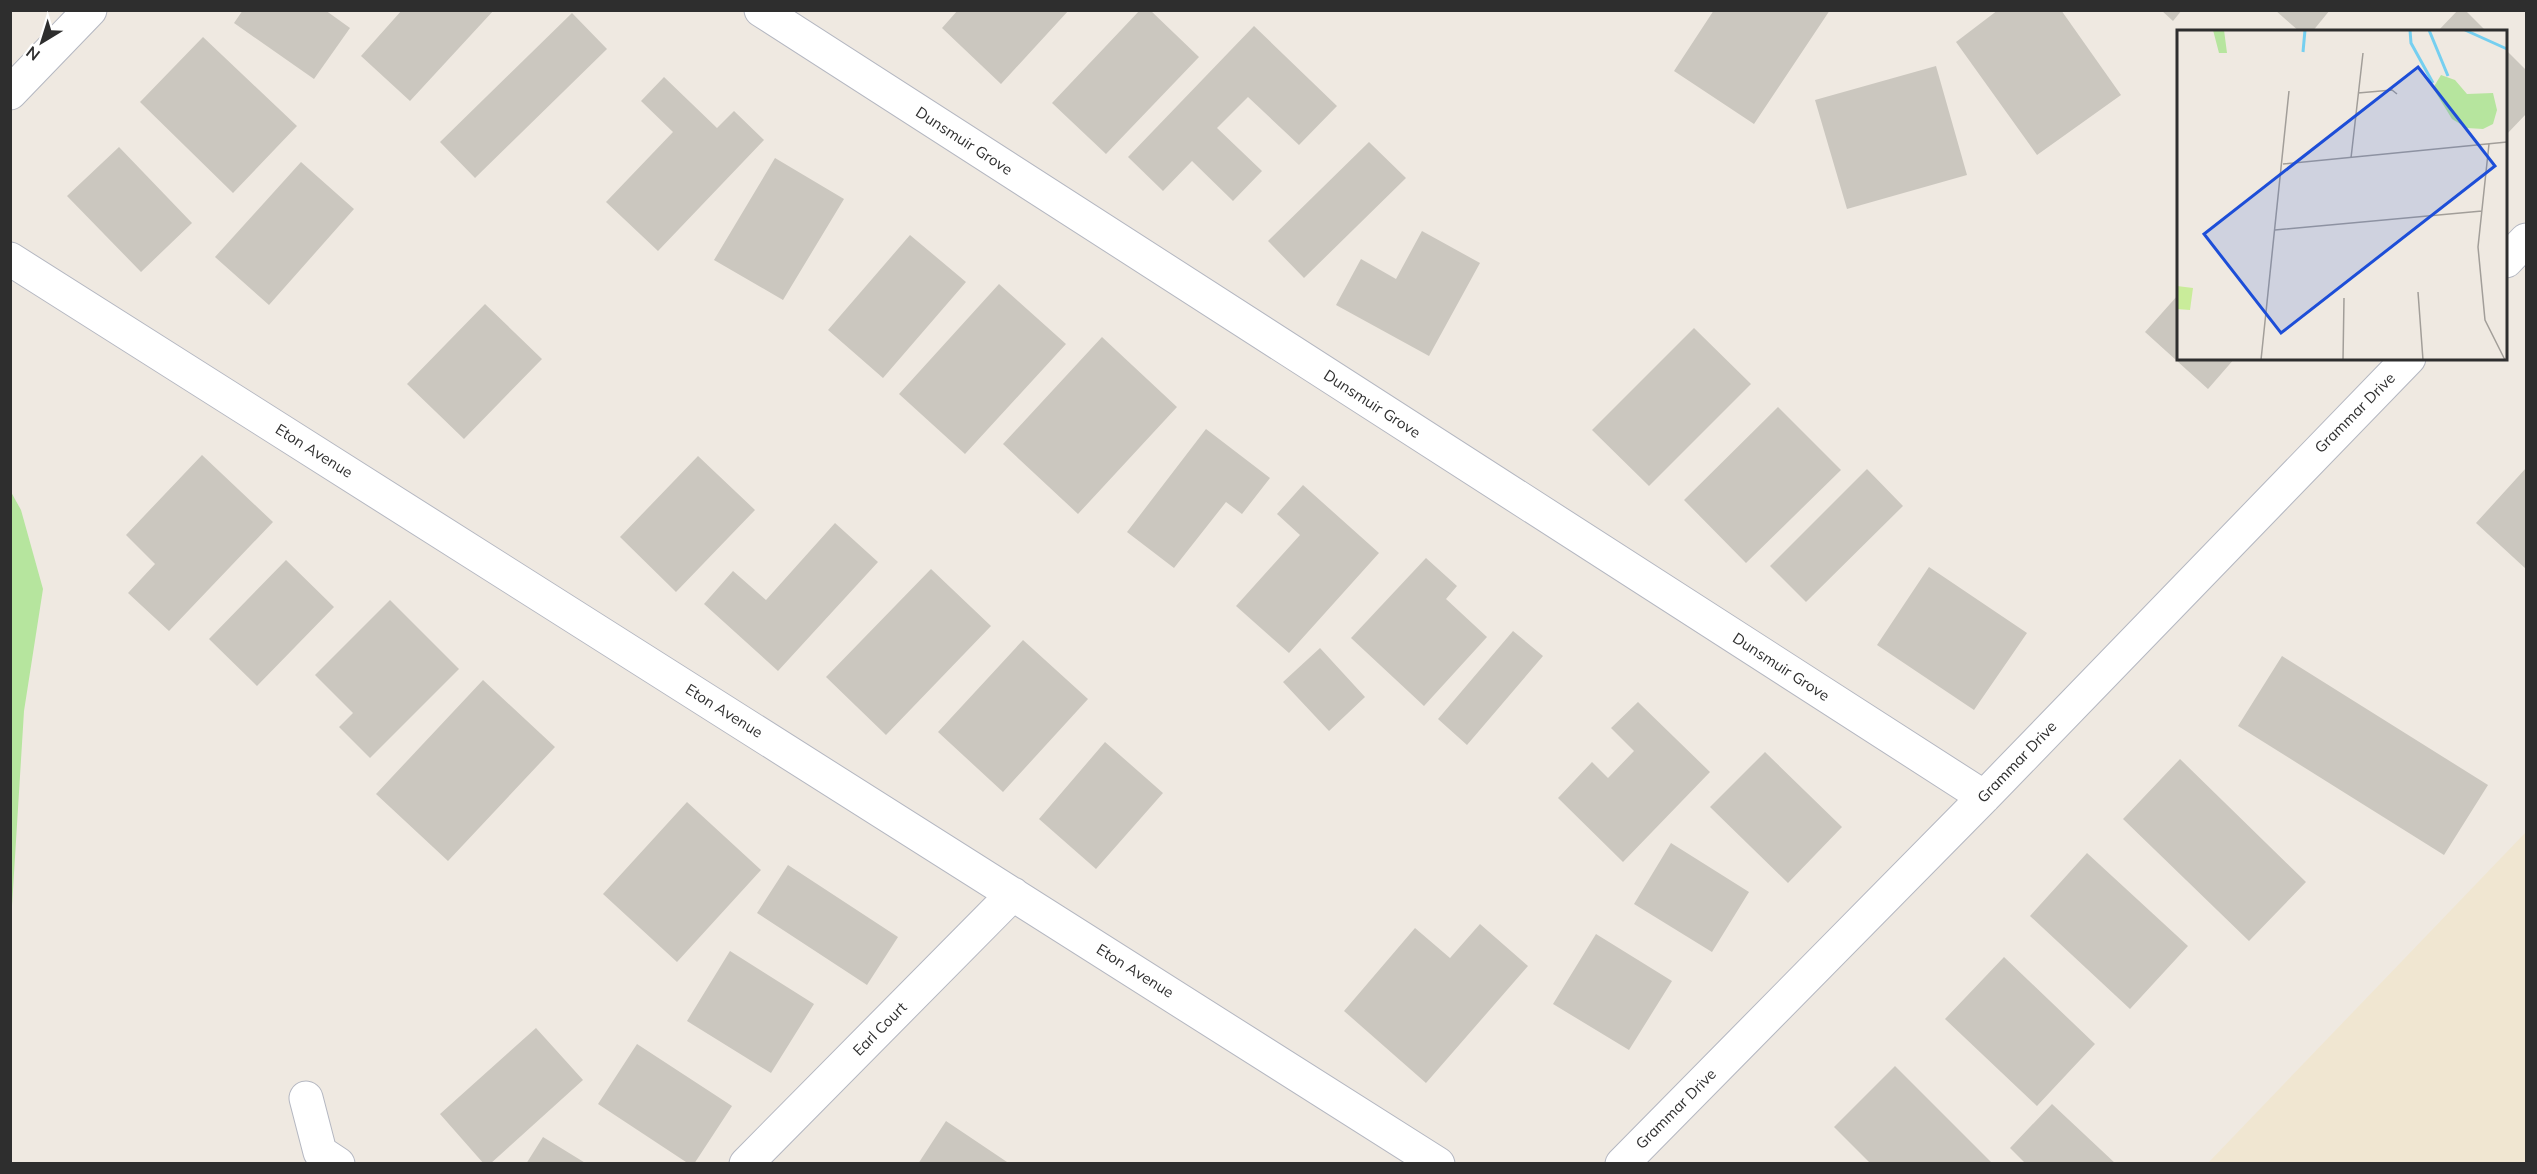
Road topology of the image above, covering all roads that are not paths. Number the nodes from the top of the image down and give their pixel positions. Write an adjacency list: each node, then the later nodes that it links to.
1 (90, 10): 3 (street)
2 (761, 10): 8 (street, Dunsmuir Grove)
3 (10, 93)
4 (2526, 240): 6 (street)
5 (10, 259): 9 (street, Eton Avenue)
6 (2507, 259)
7 (2407, 360): 8 (street, Grammar Drive)
8 (1984, 797): 14 (street, Grammar Drive)
9 (1013, 894): 12 (street, Earl Court); 13 (street, Eton Avenue)
10 (306, 1098): 11 (street)
11 (338, 1164)
12 (746, 1164)
13 (1438, 1164)
14 (1622, 1164)

